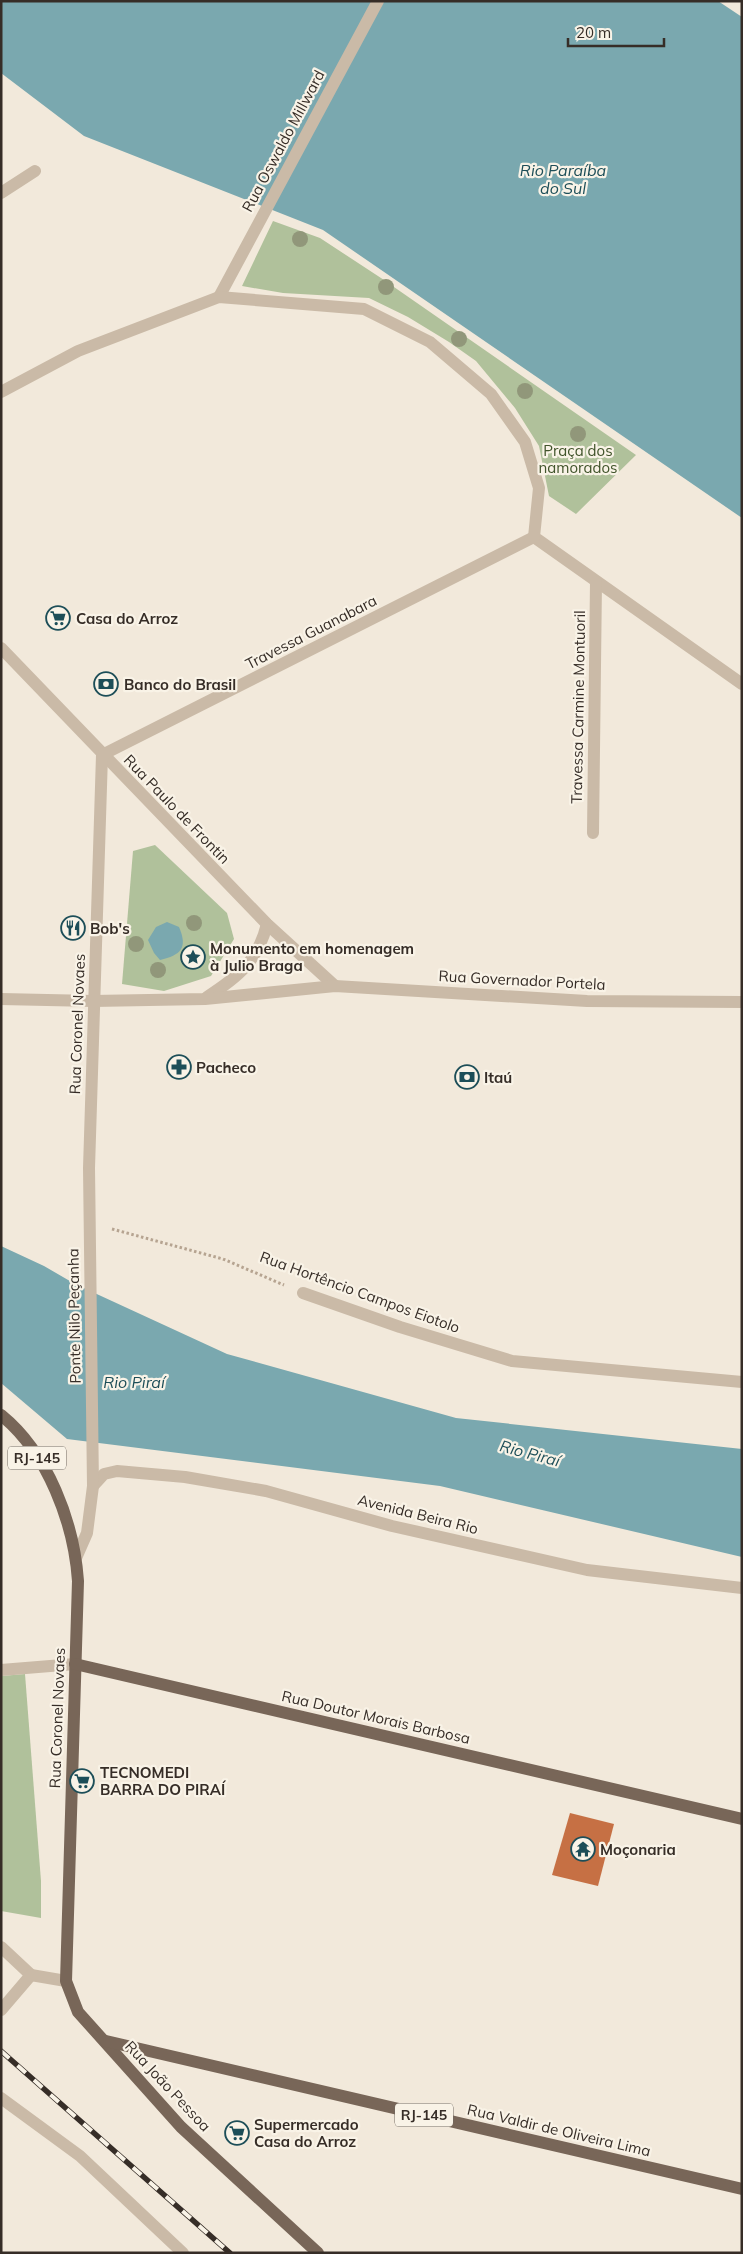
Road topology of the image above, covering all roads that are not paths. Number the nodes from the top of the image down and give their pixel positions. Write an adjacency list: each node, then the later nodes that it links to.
1 (378, 1): 4 (street, Rua Oswaldo MiIlward)
2 (35, 172): 3 (street)
3 (1, 193)
4 (219, 297): 5 (street); 6 (street)
5 (1, 392)
6 (534, 537): 7 (street); 10 (street, Travessa Guanabara)
7 (596, 582): 9 (street); 11 (street, Travessa Carmine Montuoril)
8 (1, 648): 10 (street, Rua Paulo de Frontin)
9 (742, 684)
10 (102, 755): 12 (street, Rua Paulo de Frontin); 16 (street, Rua Coronel Novaes)
11 (593, 833)
12 (267, 924): 13 (street, Rua Paulo de Frontin); 15 (street)
13 (335, 986): 15 (street, Rua Governador Portela); 17 (street, Rua Governador Portela)
14 (1, 999): 16 (street, Rua Governador Portela)
15 (204, 999): 16 (street, Rua Governador Portela)
16 (94, 1001): 18 (street, Rua Coronel Novaes)
17 (742, 1002)
18 (88, 1175): 22 (street, Ponte Nilo Peçanha)
19 (303, 1292): 20 (street, Rua Hortêncio Campos Eiotolo)
20 (742, 1382)
21 (1, 1415): 24 (main road, RJ-145)
22 (93, 1458): 23 (street, Rua Coronel Novaes)
23 (93, 1486): 24 (street, Rua Coronel Novaes); 25 (street, Avenida Beira Rio)
24 (76, 1558): 26 (main road, Rua Coronel Novaes / RJ-145)
25 (742, 1588)
26 (75, 1664): 27 (street, Rua Doutor Morais Barbosa); 28 (main road, Rua Doutor Morais Barbosa); 31 (main road, Rua Coronel Novaes)
27 (1, 1670)
28 (742, 1819)
29 (1, 1947): 30 (street)
30 (31, 1975): 31 (street); 32 (street)
31 (66, 1981): 33 (main road, Rua João Pessoa)
32 (1, 2010)
33 (106, 2041): 35 (main road, Rua Valdir de Oliveira Lima / RJ-145); 37 (main road, Rua João Pessoa)
34 (1, 2098): 36 (street)
35 (742, 2189)
36 (183, 2253)
37 (318, 2253)

